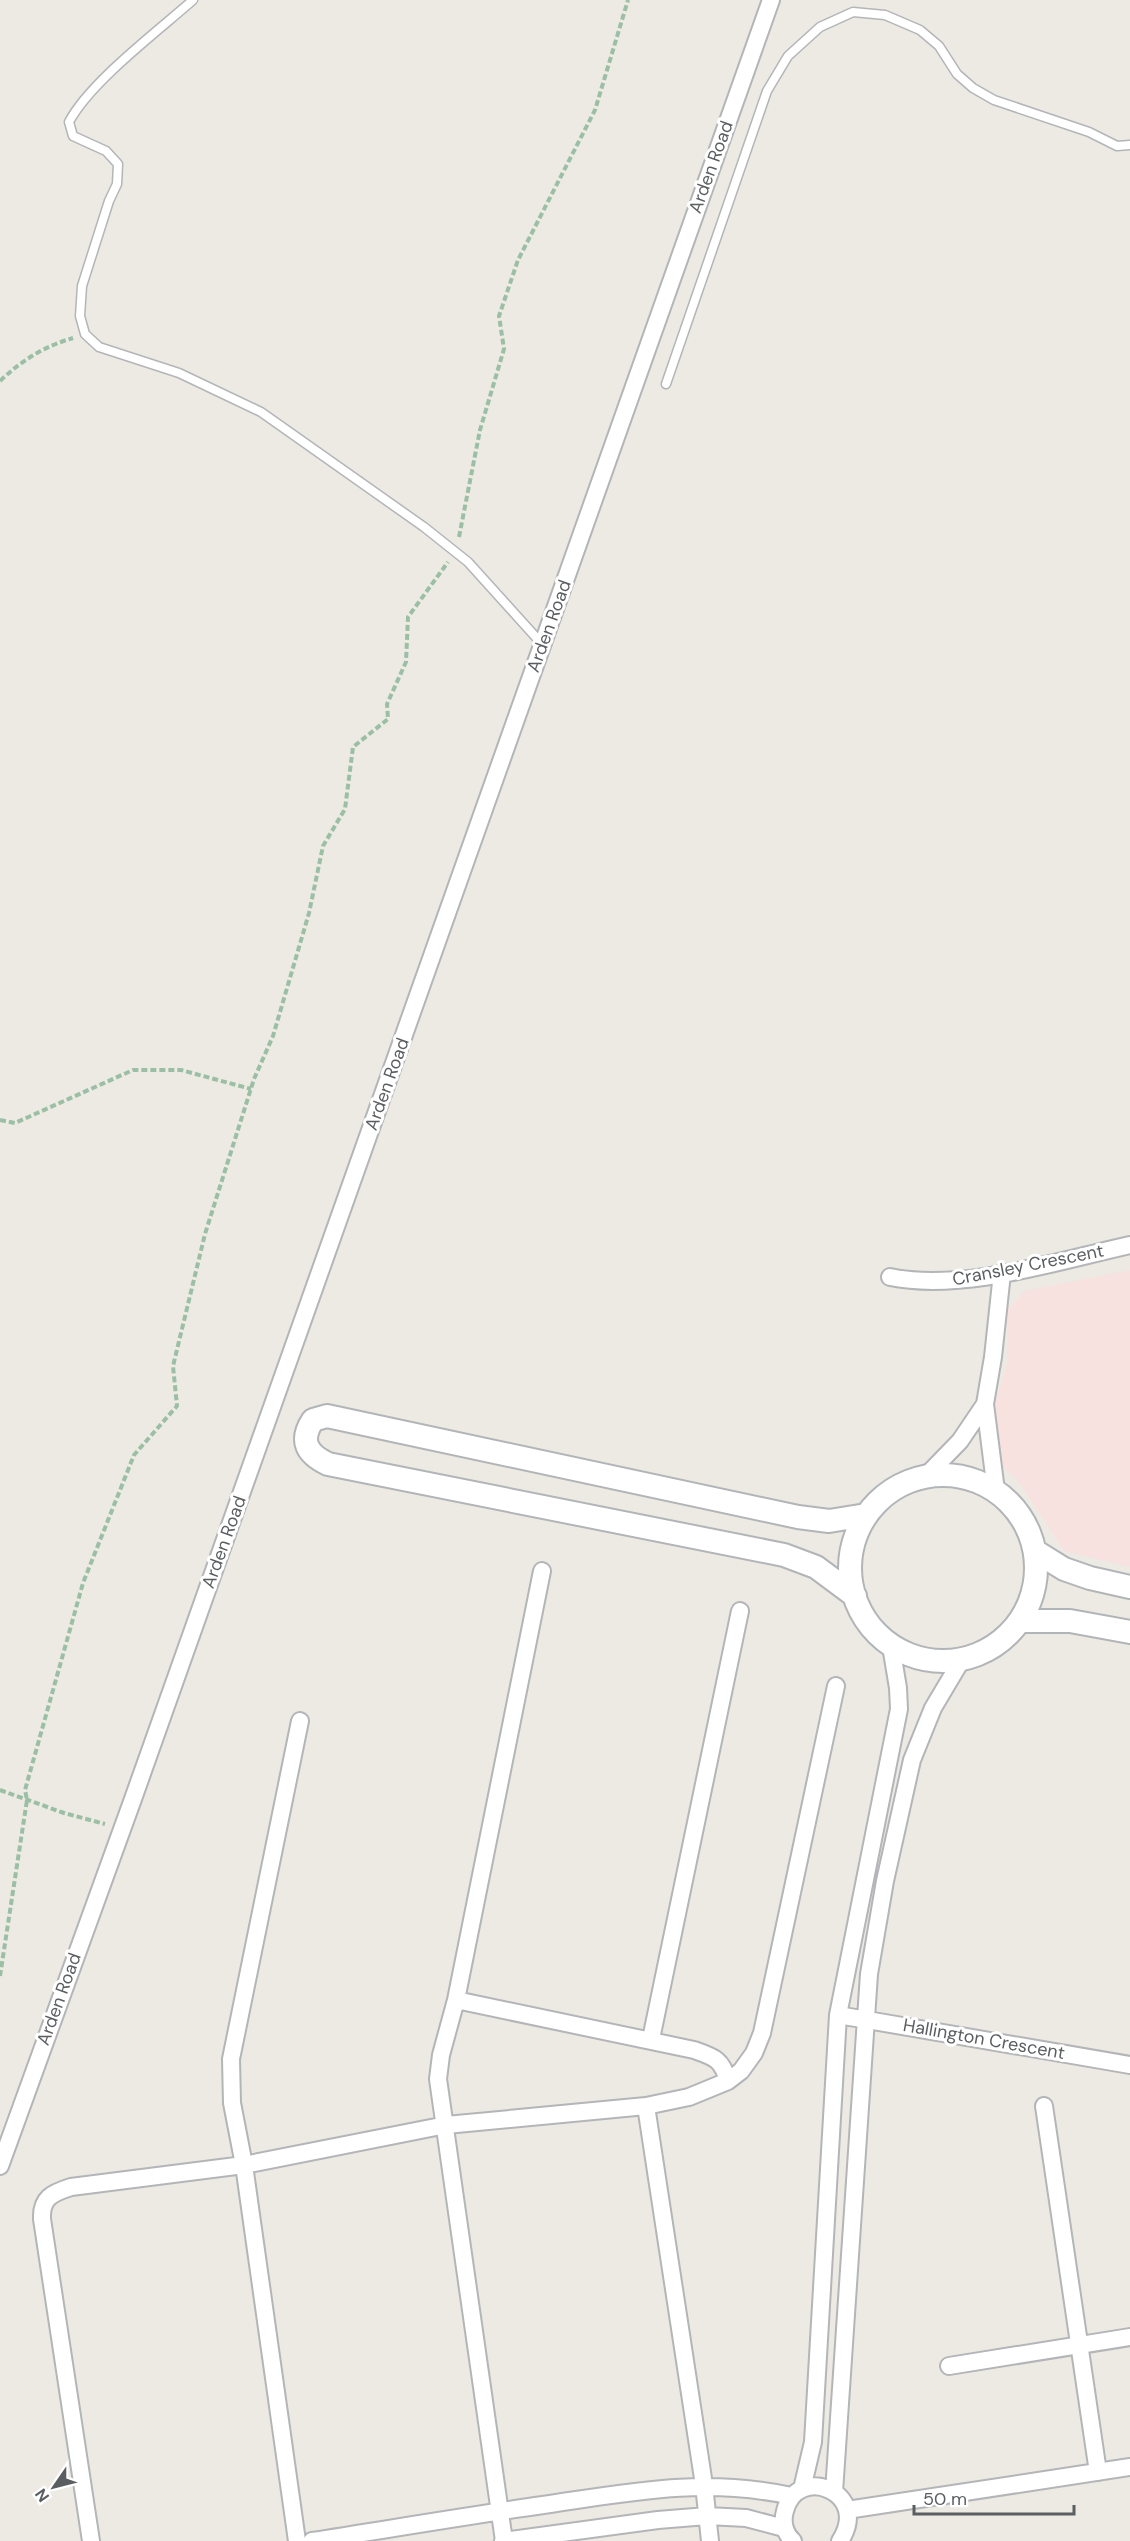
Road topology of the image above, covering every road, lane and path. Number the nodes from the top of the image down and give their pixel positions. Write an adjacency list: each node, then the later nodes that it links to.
1 (193, 0): 5 (lane)
2 (628, 0): 8 (path)
3 (771, 0): 9 (street, Arden Road)
4 (1130, 145): 7 (lane)
5 (85, 334): 6 (path); 8 (lane)
6 (0, 381)
7 (666, 384)
8 (456, 552): 9 (lane); 10 (path)
9 (542, 644): 32 (street, Arden Road)
10 (251, 1089): 11 (path); 31 (path)
11 (0, 1120)
12 (1130, 1245): 13 (street, Cransley Crescent)
13 (1002, 1273): 14 (street, Cransley Crescent); 15 (street)
14 (890, 1277)
15 (985, 1404): 16 (street); 17 (street)
16 (926, 1476): 17 (main road); 18 (main road)
17 (996, 1491): 19 (main road)
18 (866, 1515): 22 (main road); 22 (main road)
19 (1035, 1551): 21 (main road); 24 (main road)
20 (542, 1571): 34 (street)
21 (1130, 1587)
22 (855, 1596): 26 (main road)
23 (740, 1611): 37 (street)
24 (1021, 1622): 25 (main road); 27 (main road)
25 (1130, 1632)
26 (891, 1646): 27 (main road); 35 (street)
27 (961, 1661): 36 (street)
28 (836, 1686): 39 (street)
29 (300, 1721): 43 (street)
30 (0, 1790): 31 (path)
31 (27, 1800): 32 (path); 33 (path)
32 (122, 1828): 44 (street, Arden Road)
33 (0, 1976)
34 (456, 2000): 37 (street); 42 (street)
35 (838, 2015): 36 (street, Hallington Crescent); 51 (street)
36 (867, 2019): 38 (street, Hallington Crescent); 52 (street)
37 (651, 2039): 39 (street)
38 (1130, 2065)
39 (728, 2081): 40 (street)
40 (645, 2106): 42 (street); 50 (street)
41 (1044, 2106): 46 (street)
42 (446, 2125): 43 (street); 54 (street)
43 (244, 2165): 57 (street); 58 (street)
44 (0, 2166)
45 (1130, 2337): 46 (street)
46 (1079, 2345): 47 (street); 49 (street)
47 (949, 2366)
48 (1130, 2467): 49 (street)
49 (1098, 2472): 53 (street)
50 (704, 2485): 51 (street); 54 (street); 55 (street)
51 (797, 2492): 52 (street); 56 (street)
52 (834, 2492): 53 (street)
53 (847, 2510): 62 (street)
54 (500, 2511): 59 (street); 60 (street)
55 (707, 2516): 56 (street); 60 (street); 61 (street)
56 (788, 2534)
57 (91, 2541)
58 (297, 2541)
59 (312, 2541)
60 (503, 2541)
61 (710, 2541)
62 (840, 2541)

